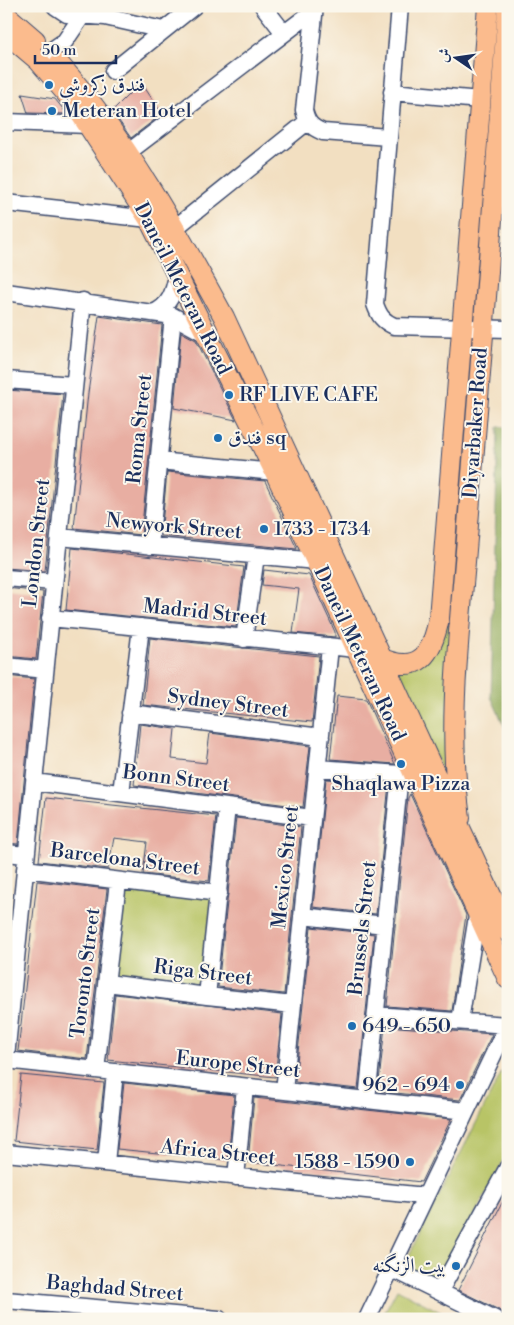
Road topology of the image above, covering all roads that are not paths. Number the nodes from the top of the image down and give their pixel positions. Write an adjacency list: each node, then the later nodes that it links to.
1 (55, 6): 8 (street)
2 (194, 6): 10 (street)
3 (263, 6): 11 (street)
4 (400, 6): 15 (street)
5 (488, 6): 16 (main road, Diyarbaker Road)
6 (315, 8): 11 (street); 18 (street)
7 (508, 8): 12 (main road, Diyarbaker Road)
8 (82, 16): 10 (street); 13 (street)
9 (8, 24): 13 (main road, Daneil Meteran Road); 19 (main road, Daneil Meteran Road)
10 (163, 30): 14 (street)
11 (284, 33): 22 (street)
12 (507, 42): 20 (main road, Diyarbaker Road)
13 (49, 52): 22 (main road, Daneil Meteran Road)
14 (113, 71)
15 (392, 92): 16 (street); 21 (street)
16 (480, 100): 31 (main road, Diyarbaker Road)
17 (6, 122): 19 (street)
18 (307, 122): 21 (street); 25 (street)
19 (89, 125): 24 (main road, Daneil Meteran Road)
20 (504, 126): 31 (main road, Diyarbaker Road)
21 (388, 137): 31 (street)
22 (126, 154): 25 (main road, Daneil Meteran Road)
23 (6, 203): 24 (street)
24 (149, 219): 26 (main road, Daneil Meteran Road)
25 (174, 228): 49 (main road, Daneil Meteran Road)
26 (177, 275): 29 (street); 33 (main road, Daneil Meteran Road)
27 (6, 292): 28 (street)
28 (83, 301): 29 (street); 35 (street, London Street)
29 (153, 313): 30 (street)
30 (173, 316): 33 (street); 36 (street, Roma Street)
31 (473, 328): 32 (street); 49 (main road, Diyarbaker Road); 60 (main road, Diyarbaker Road)
32 (508, 329)
33 (206, 334): 37 (main road, Daneil Meteran Road)
34 (6, 380): 35 (street)
35 (74, 385): 38 (street, London Street)
36 (158, 461): 37 (street); 39 (street, Roma Street)
37 (275, 472): 41 (main road, Daneil Meteran Road)
38 (58, 537): 39 (street, Newyork Street); 43 (street, London Street)
39 (150, 546): 40 (street, Newyork Street)
40 (256, 556): 41 (street, Newyork Street); 46 (street)
41 (316, 561): 48 (main road, Daneil Meteran Road)
42 (6, 578): 43 (street)
43 (53, 582): 44 (street, London Street)
44 (50, 618): 45 (street, Madrid Street); 51 (street, London Street)
45 (141, 628): 46 (street, Madrid Street); 52 (street)
46 (244, 639): 47 (street, Madrid Street)
47 (330, 647): 48 (street, Madrid Street); 53 (street, Mexico Street)
48 (356, 650): 55 (main road, Daneil Meteran Road)
49 (380, 658): 60 (main road, Daneil Meteran Road)
50 (6, 666): 51 (street)
51 (45, 670): 56 (street, London Street)
52 (130, 712): 53 (street, Sydney Street); 57 (street)
53 (321, 737): 54 (street, Mexico Street)
54 (318, 768): 55 (street); 59 (street, Mexico Street)
55 (406, 771): 65 (main road, Daneil Meteran Road); 67 (street, Brussels Street)
56 (34, 782): 57 (street, Bonn Street); 62 (street, London Street)
57 (121, 793): 58 (street, Bonn Street)
58 (227, 806): 59 (street, Bonn Street); 64 (street)
59 (312, 818): 66 (street, Mexico Street)
60 (463, 837): 68 (main road, Daneil Meteran Road)
61 (6, 853): 62 (street, Barcelona Street)
62 (26, 862): 63 (street, Barcelona Street); 74 (street, London Street)
63 (118, 882): 64 (street, Barcelona Street); 70 (street, Toronto Street)
64 (219, 893): 71 (street)
65 (478, 910): 69 (main road, Daneil Meteran Road); 75 (street)
66 (302, 916): 67 (street); 72 (street, Mexico Street)
67 (385, 925): 73 (street, Brussels Street)
68 (508, 932)
69 (508, 979)
70 (107, 983): 71 (street, Riga Street); 78 (street, Toronto Street)
71 (207, 996): 72 (street, Riga Street)
72 (293, 1005): 81 (street, Mexico Street)
73 (376, 1015): 75 (street); 82 (street, Brussels Street)
74 (8, 1016): 77 (street, London Street)
75 (460, 1021): 76 (street)
76 (507, 1024): 83 (street)
77 (6, 1059): 78 (street, Europe Street)
78 (96, 1070): 79 (street, Europe Street)
79 (115, 1072): 80 (street, Europe Street); 85 (street)
80 (245, 1087): 81 (street, Europe Street); 87 (street)
81 (284, 1091): 82 (street, Europe Street)
82 (367, 1100): 83 (street, Europe Street)
83 (466, 1111): 88 (street)
84 (6, 1152): 85 (street, Africa Street)
85 (106, 1163): 87 (street, Africa Street)
86 (508, 1167): 90 (street)
87 (236, 1176): 88 (street, Africa Street)
88 (425, 1196): 89 (street)
89 (391, 1268): 90 (street); 96 (street)
90 (440, 1291): 97 (street)
91 (6, 1300): 92 (street, Baghdad Street)
92 (30, 1311): 93 (street, Baghdad Street)
93 (115, 1315): 94 (street, Baghdad Street)
94 (192, 1318): 95 (street, Baghdad Street)
95 (220, 1319)
96 (367, 1319)
97 (495, 1319)

